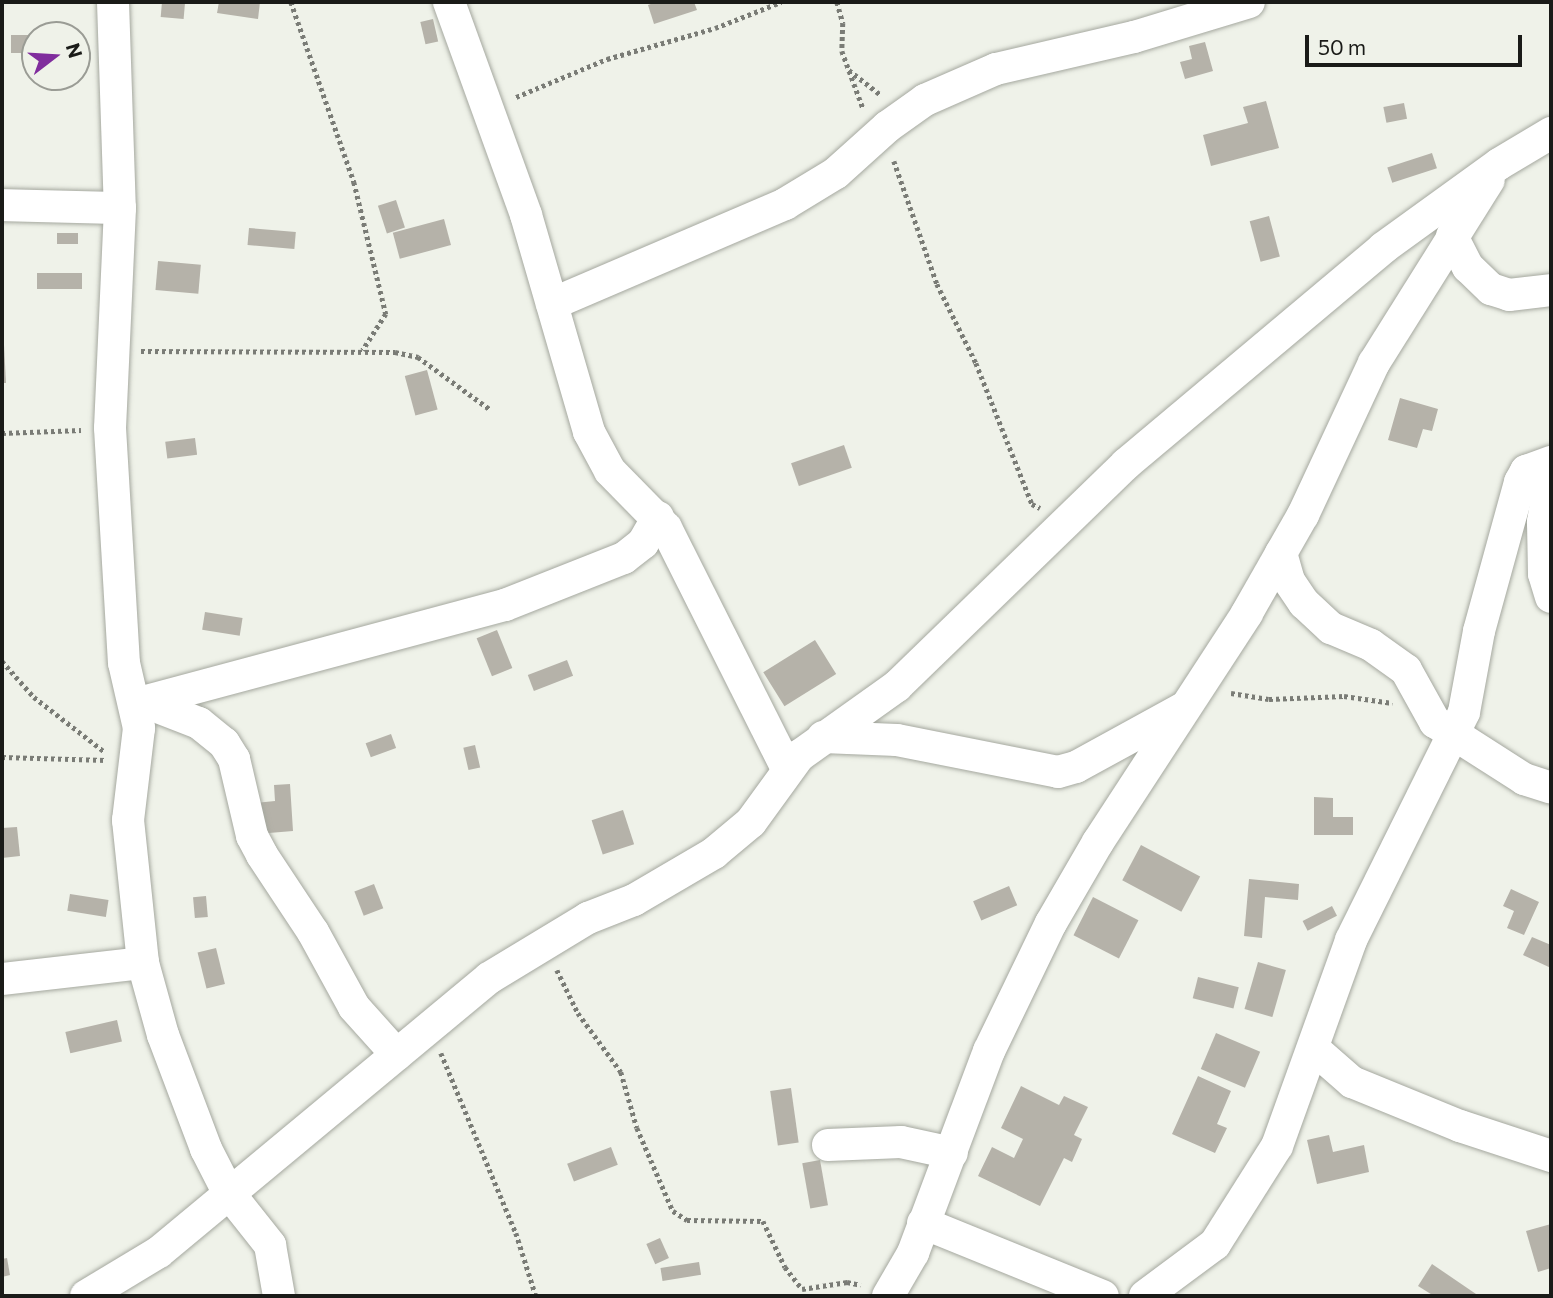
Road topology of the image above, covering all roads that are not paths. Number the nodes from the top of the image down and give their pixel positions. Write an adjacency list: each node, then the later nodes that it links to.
1 (113, 2): 7 (street)
2 (449, 2): 10 (street)
3 (1228, 4): 10 (street)
4 (1551, 134): 5 (street)
5 (1499, 164): 8 (street); 19 (street)
6 (2, 205): 7 (street)
7 (120, 208): 16 (street)
8 (1452, 236): 9 (street); 14 (street)
9 (1551, 290)
10 (552, 304): 13 (street)
11 (1551, 461): 18 (street)
12 (1551, 473): 15 (street)
13 (658, 517): 16 (street); 20 (street)
14 (1280, 553): 17 (street); 18 (street)
15 (1551, 597)
16 (140, 703): 22 (street); 25 (street)
17 (1189, 703): 19 (street); 27 (street)
18 (1453, 736): 21 (street); 24 (street)
19 (823, 737): 20 (street)
20 (787, 769): 25 (street)
21 (1551, 788)
22 (143, 963): 23 (street); 29 (street)
23 (2, 979)
24 (1313, 1048): 28 (street); 35 (street)
25 (397, 1055): 29 (street)
26 (828, 1145): 27 (street)
27 (952, 1153): 30 (street)
28 (1551, 1156)
29 (228, 1192): 32 (street); 33 (street)
30 (923, 1223): 31 (street); 34 (street)
31 (888, 1295)
32 (86, 1296)
33 (279, 1296)
34 (1103, 1296)
35 (1144, 1296)

